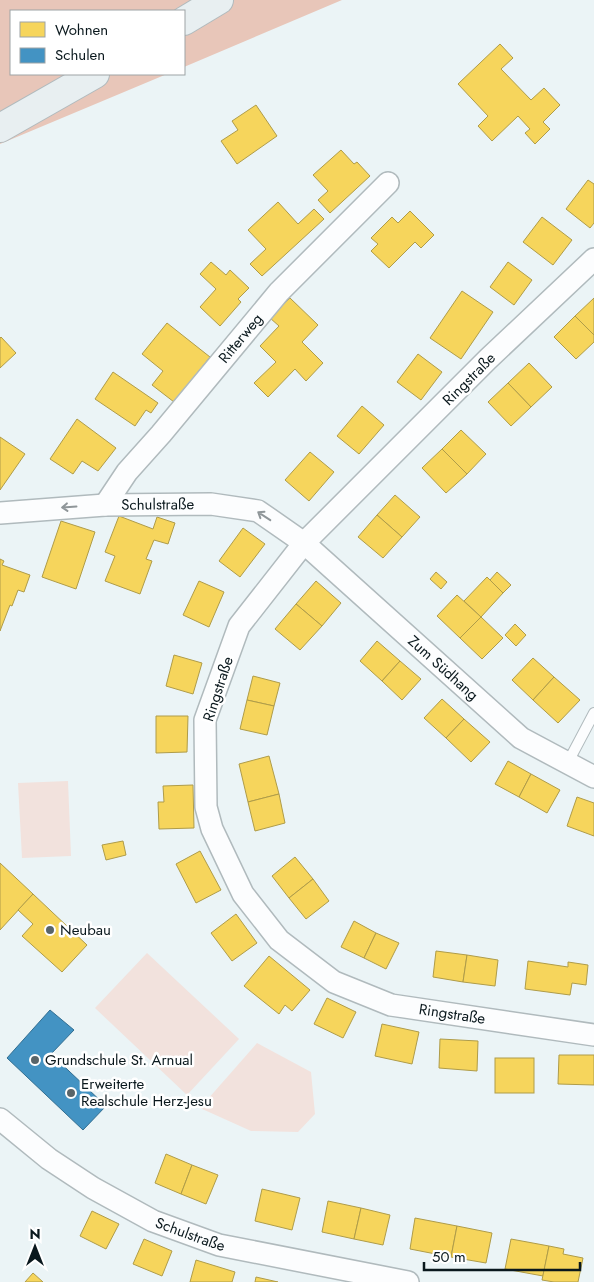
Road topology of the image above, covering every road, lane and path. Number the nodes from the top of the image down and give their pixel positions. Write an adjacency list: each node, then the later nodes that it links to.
1 (219, 0): 2 (main road)
2 (185, 20)
3 (92, 75): 4 (main road)
4 (0, 128)
5 (388, 183): 7 (street, Ritterweg)
6 (594, 259): 9 (street, Ringstraße)
7 (105, 505): 8 (street, Schulstraße, one-way to 8); 9 (street, Schulstraße, one-way to 7)
8 (0, 513)
9 (304, 543): 11 (street, Zum Südhang); 13 (street, Ringstraße)
10 (594, 713): 11 (lane)
11 (567, 764): 12 (street, Zum Südhang)
12 (594, 777)
13 (594, 1035)
14 (0, 1120): 15 (street, Schulstraße)
15 (408, 1282)

